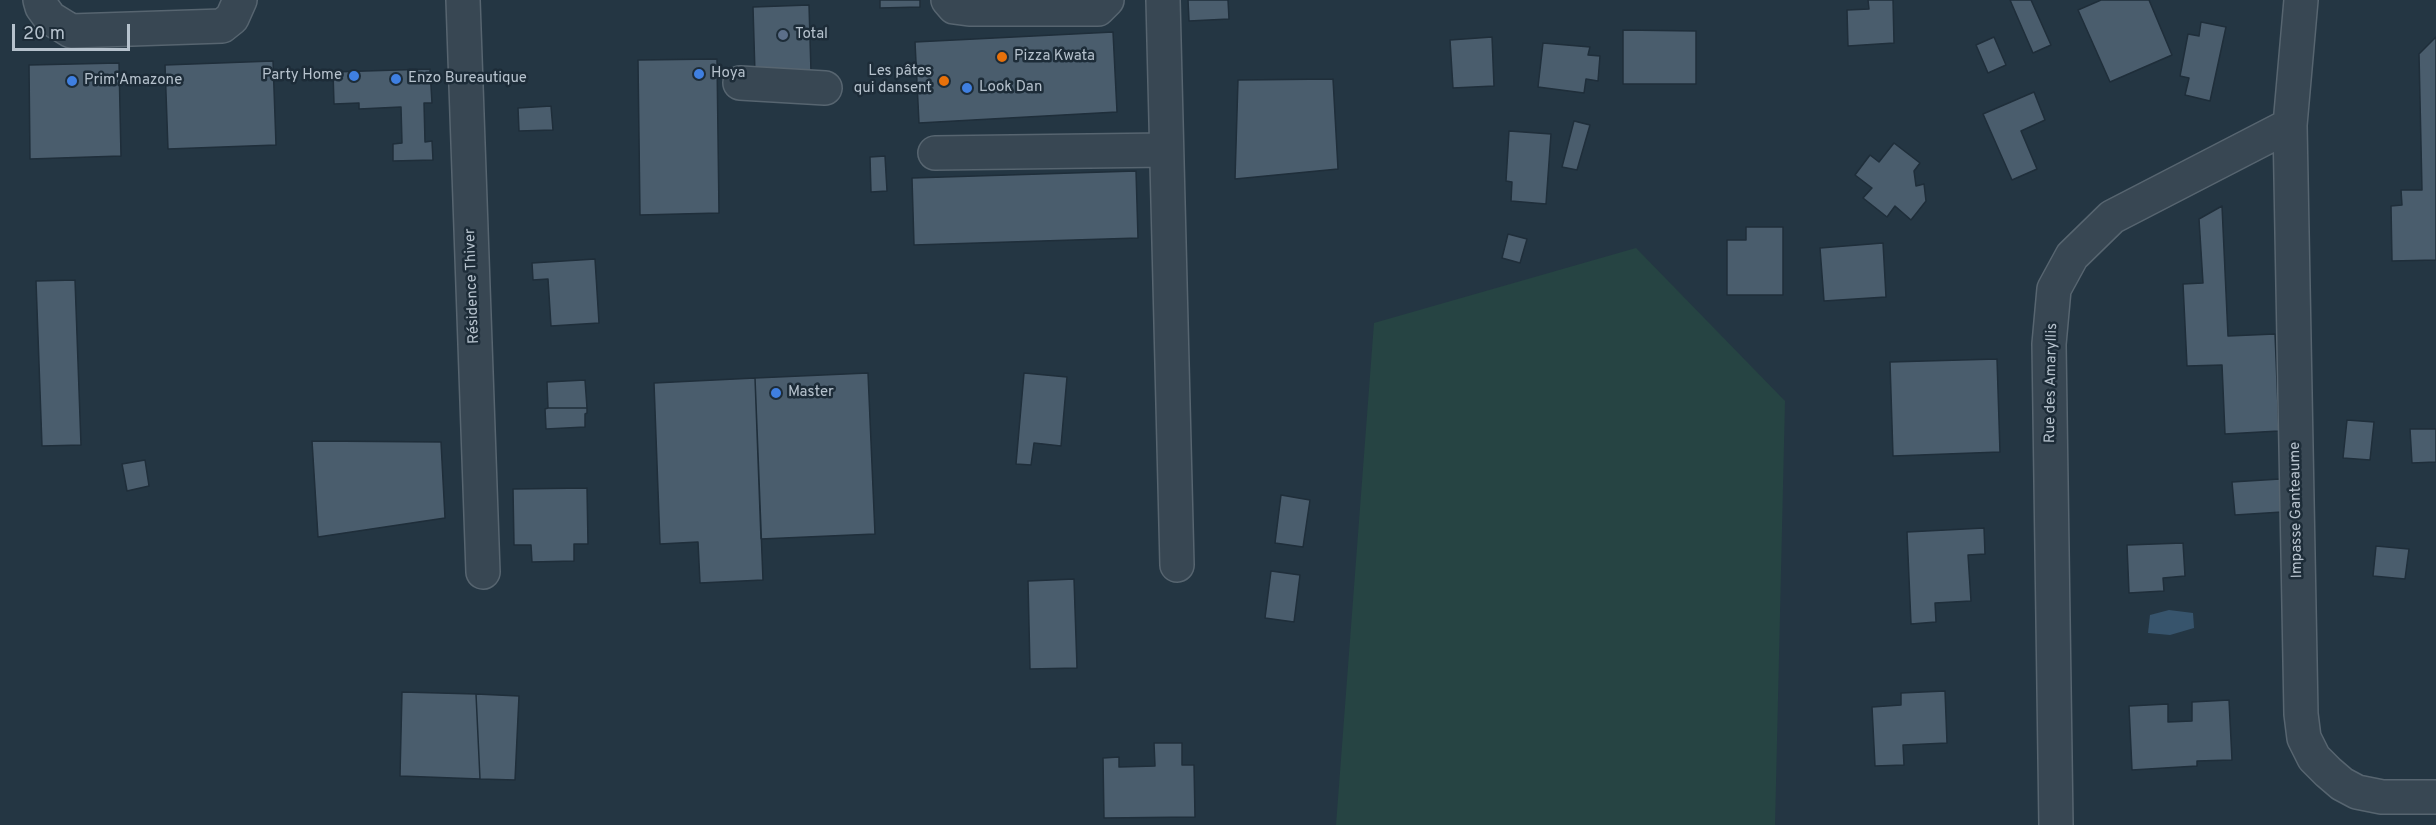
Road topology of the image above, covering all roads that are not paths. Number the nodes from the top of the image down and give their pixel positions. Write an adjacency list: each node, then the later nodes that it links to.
1 (40, 0): 2 (street)
2 (240, 0)
3 (463, 0): 14 (street, Résidence Thiver)
4 (948, 0): 5 (street)
5 (1107, 0)
6 (1163, 0): 11 (street)
7 (2301, 0): 10 (street)
8 (740, 83): 9 (street)
9 (825, 88)
10 (2290, 125): 15 (street, Impasse Ganteaume); 16 (street, Rue des Amaryllis)
11 (1166, 150): 12 (street); 13 (street)
12 (935, 153)
13 (1177, 565)
14 (483, 572)
15 (2436, 797)
16 (2056, 825)

